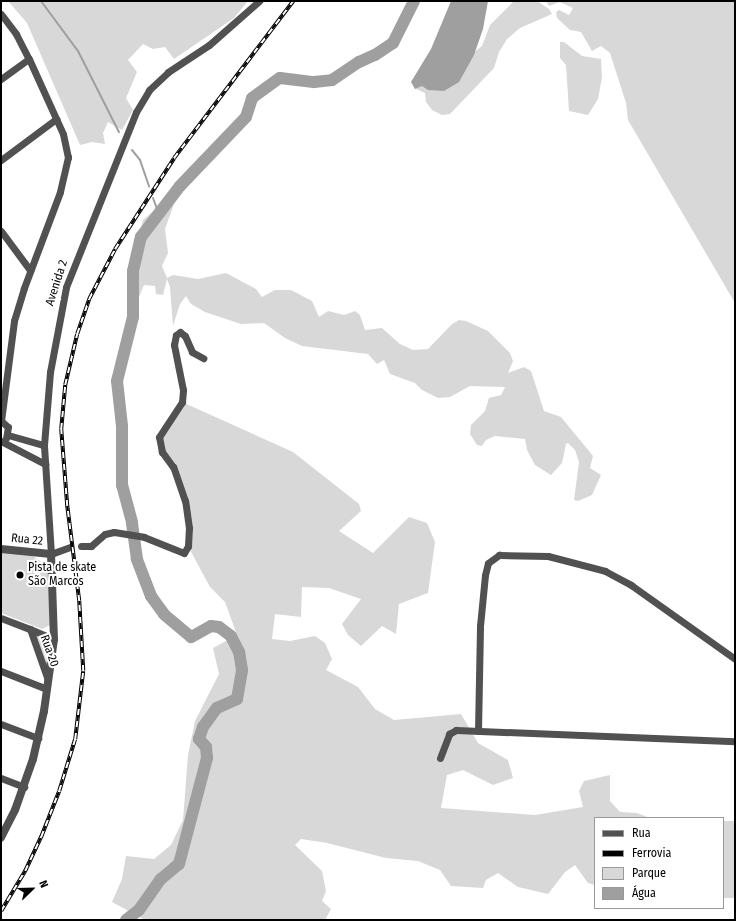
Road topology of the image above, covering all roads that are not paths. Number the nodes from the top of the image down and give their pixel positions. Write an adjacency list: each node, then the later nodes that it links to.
1 (259, 1): 15 (street, Avenida 2)
2 (1, 14): 3 (street)
3 (29, 59): 4 (street); 5 (street)
4 (1, 79)
5 (56, 119): 6 (street); 9 (street)
6 (1, 160)
7 (1, 231): 8 (street)
8 (4, 241): 9 (street)
9 (30, 270): 10 (street)
10 (5, 356): 12 (street)
11 (203, 358): 17 (street)
12 (1, 421): 13 (street)
13 (8, 435): 14 (street); 15 (street)
14 (1, 441): 16 (street)
15 (44, 445): 16 (street, Avenida 2)
16 (44, 464): 20 (street, Avenida 2)
17 (81, 546)
18 (70, 547): 20 (street)
19 (1, 549): 20 (street, Rua 22)
20 (51, 554): 23 (street, Avenida 2)
21 (1, 618): 22 (street, Rua 20)
22 (30, 629): 23 (street, Rua 20); 26 (street, Rua 20)
23 (54, 639): 26 (street, Avenida 2)
24 (735, 659): 29 (street)
25 (1, 671): 27 (street)
26 (48, 680): 27 (street, Avenida 2)
27 (47, 689): 30 (street, Avenida 2)
28 (1, 724): 30 (street)
29 (478, 731): 31 (street); 32 (street)
30 (38, 738): 34 (street, Avenida 2)
31 (735, 741)
32 (440, 758)
33 (1, 778): 34 (street)
34 (24, 787): 35 (street, Avenida 2)
35 (2, 833)

